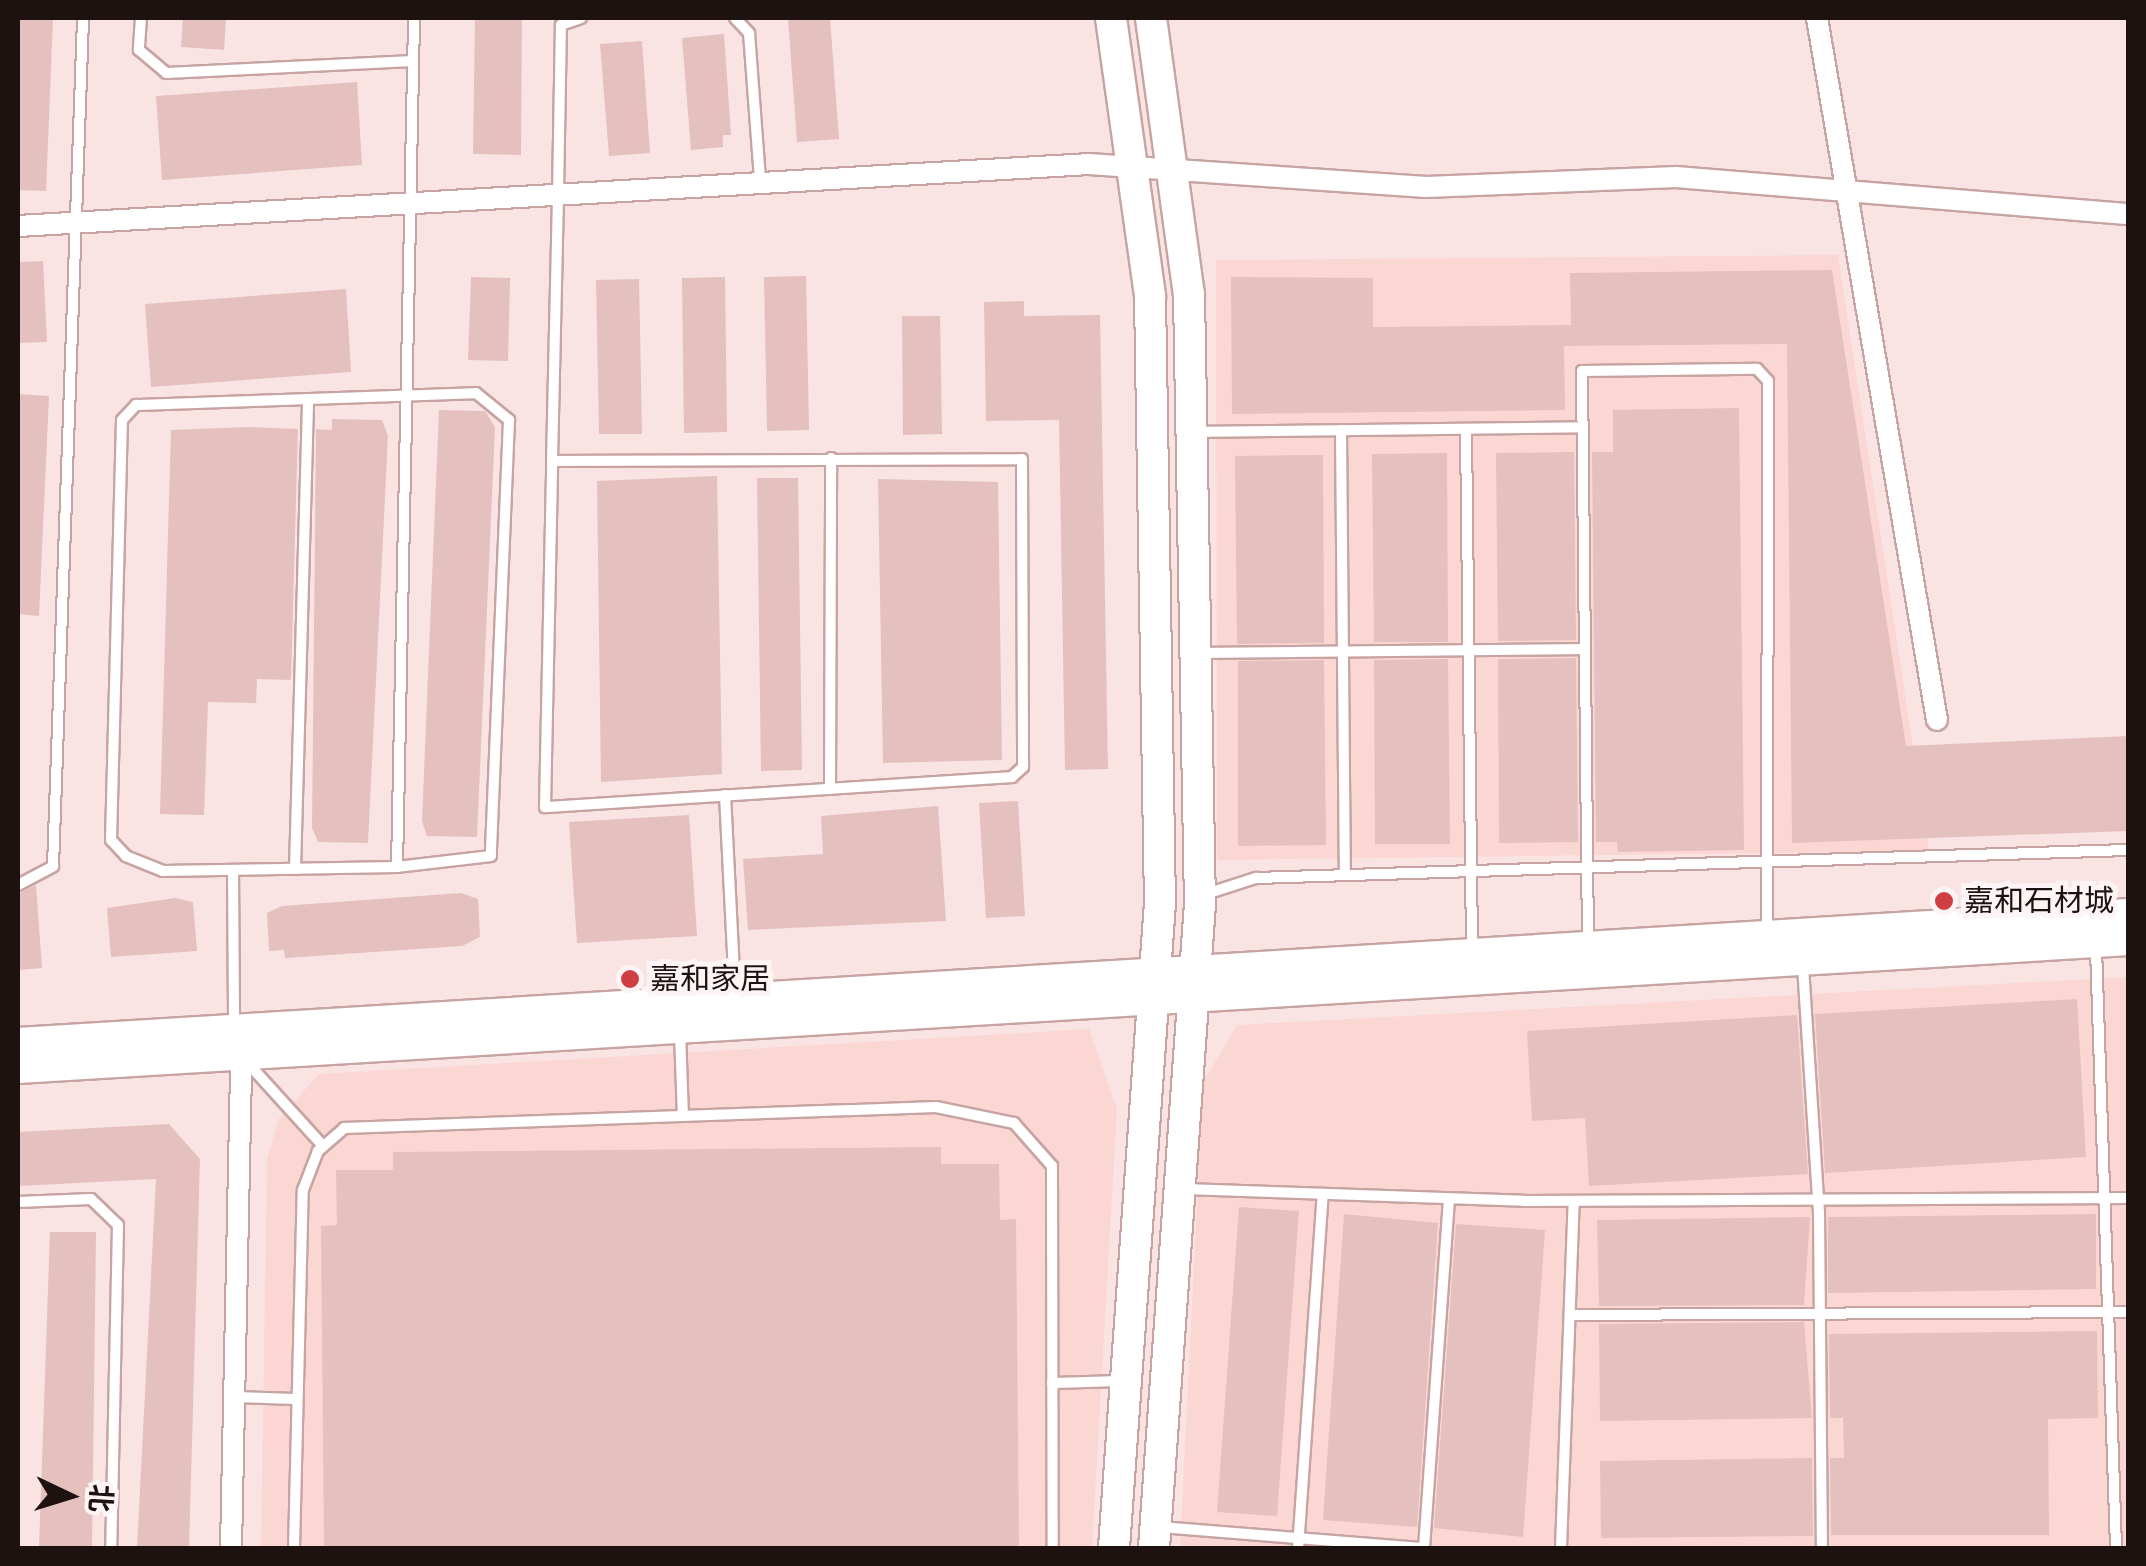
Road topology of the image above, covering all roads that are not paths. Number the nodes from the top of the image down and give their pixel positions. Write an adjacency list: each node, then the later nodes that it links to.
1 (83, 18): 17 (lane)
2 (141, 18): 9 (lane)
3 (414, 18): 9 (lane)
4 (581, 18): 14 (lane)
5 (736, 18): 12 (lane)
6 (1111, 18): 10 (street)
7 (1151, 18): 11 (street)
8 (1818, 18): 13 (street)
9 (413, 62): 15 (lane)
10 (1137, 166): 11 (street); 12 (street); 52 (street)
11 (1177, 168): 13 (street); 24 (street)
12 (760, 182): 14 (street)
13 (1846, 191): 16 (street); 31 (street)
14 (558, 194): 15 (street); 26 (lane)
15 (410, 203): 17 (street); 19 (lane)
16 (2128, 214)
17 (75, 223): 18 (street); 42 (lane)
18 (18, 226)
19 (406, 396): 20 (lane); 36 (lane); 36 (lane)
20 (308, 399): 37 (lane); 39 (lane)
21 (1583, 428): 22 (lane); 27 (lane); 35 (lane)
22 (1466, 429): 23 (lane); 28 (lane)
23 (1340, 430): 24 (lane); 29 (lane)
24 (1192, 432): 30 (street)
25 (831, 458): 26 (lane); 32 (lane); 32 (lane)
26 (552, 460): 33 (lane)
27 (1585, 649): 28 (lane); 38 (lane)
28 (1468, 650): 29 (lane); 40 (lane)
29 (1343, 652): 30 (lane); 41 (lane)
30 (1196, 653): 43 (street)
31 (1937, 720)
32 (830, 789): 33 (lane)
33 (725, 796): 53 (lane)
34 (2128, 850): 35 (lane)
35 (1767, 864): 38 (lane); 45 (lane)
36 (397, 867): 37 (lane)
37 (295, 869): 39 (lane)
38 (1587, 869): 40 (lane); 48 (lane)
39 (233, 870): 55 (lane)
40 (1471, 872): 41 (lane); 49 (lane)
41 (1345, 875): 43 (lane)
42 (18, 885)
43 (1200, 896): 51 (street)
44 (2128, 914): 45 (street)
45 (1766, 936): 48 (street)
46 (2128, 940): 47 (street)
47 (2096, 942): 50 (street); 62 (lane)
48 (1588, 947): 49 (street)
49 (1472, 954): 51 (street)
50 (1803, 960): 51 (street); 65 (lane)
51 (1194, 984): 52 (street); 60 (street)
52 (1155, 986): 53 (street); 54 (street); 72 (street)
53 (735, 998): 55 (street)
54 (680, 1028): 55 (street); 58 (lane)
55 (237, 1042): 56 (street); 57 (street); 59 (lane); 74 (street)
56 (18, 1043)
57 (18, 1068)
58 (683, 1116): 59 (lane); 73 (lane)
59 (322, 1146): 75 (lane)
60 (1180, 1189): 61 (lane); 78 (street)
61 (1323, 1194): 64 (lane); 79 (lane)
62 (2110, 1198): 63 (lane); 65 (lane); 68 (lane)
63 (2128, 1198)
64 (1449, 1199): 66 (lane); 85 (lane)
65 (1818, 1199): 66 (lane); 71 (lane)
66 (1574, 1201): 70 (lane)
67 (18, 1202): 80 (lane)
68 (2112, 1312): 69 (lane); 71 (lane); 76 (lane)
69 (2128, 1312)
70 (1571, 1315): 71 (lane); 86 (lane)
71 (1820, 1316): 87 (lane)
72 (1126, 1380): 73 (lane); 84 (street)
73 (1052, 1383): 83 (lane)
74 (234, 1397): 75 (lane); 81 (street)
75 (298, 1399): 82 (lane)
76 (2114, 1436): 77 (lane); 88 (lane)
77 (2128, 1436)
78 (1154, 1537): 79 (lane)
79 (1298, 1543): 85 (lane)
80 (111, 1548)
81 (231, 1548)
82 (294, 1548)
83 (1053, 1548)
84 (1114, 1548)
85 (1423, 1548)
86 (1561, 1548)
87 (1822, 1548)
88 (2116, 1548)

